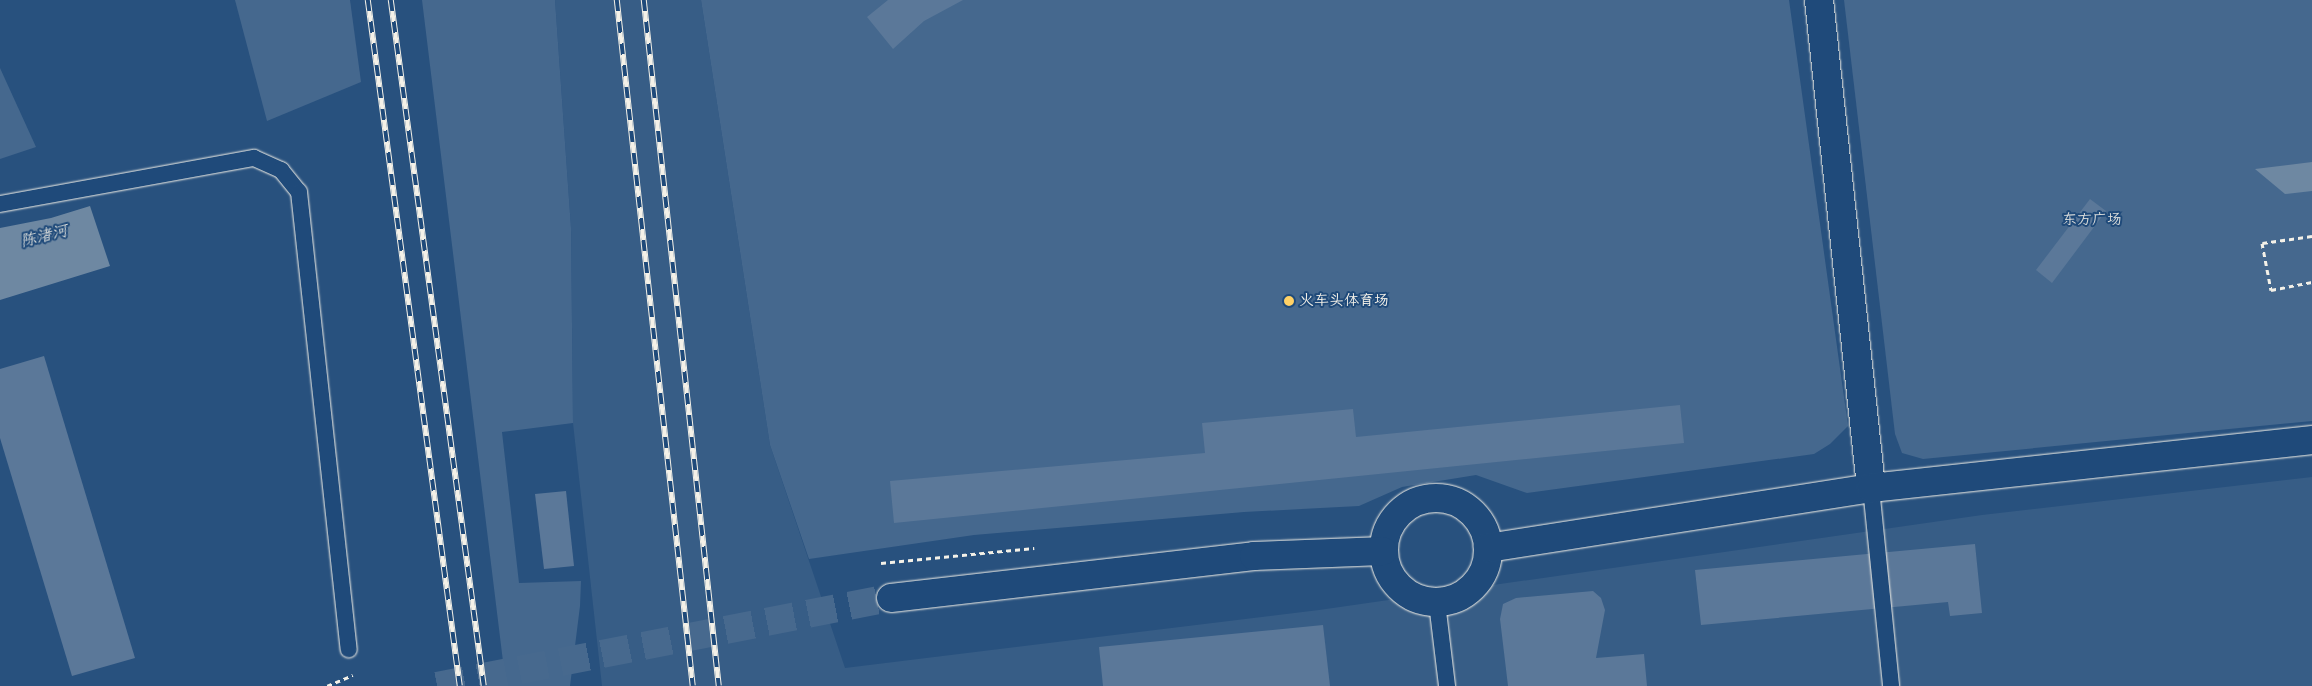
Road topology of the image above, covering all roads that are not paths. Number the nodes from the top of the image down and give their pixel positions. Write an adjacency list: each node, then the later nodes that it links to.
1 (1818, 0): 4 (street)
2 (0, 204): 9 (lane)
3 (2312, 440): 4 (street)
4 (1871, 488): 5 (street); 11 (lane)
5 (1488, 548): 6 (street); 8 (street)
6 (1383, 551): 7 (street); 8 (street)
7 (890, 598)
8 (1437, 603): 10 (lane)
9 (349, 649)
10 (1447, 686)
11 (1891, 686)

